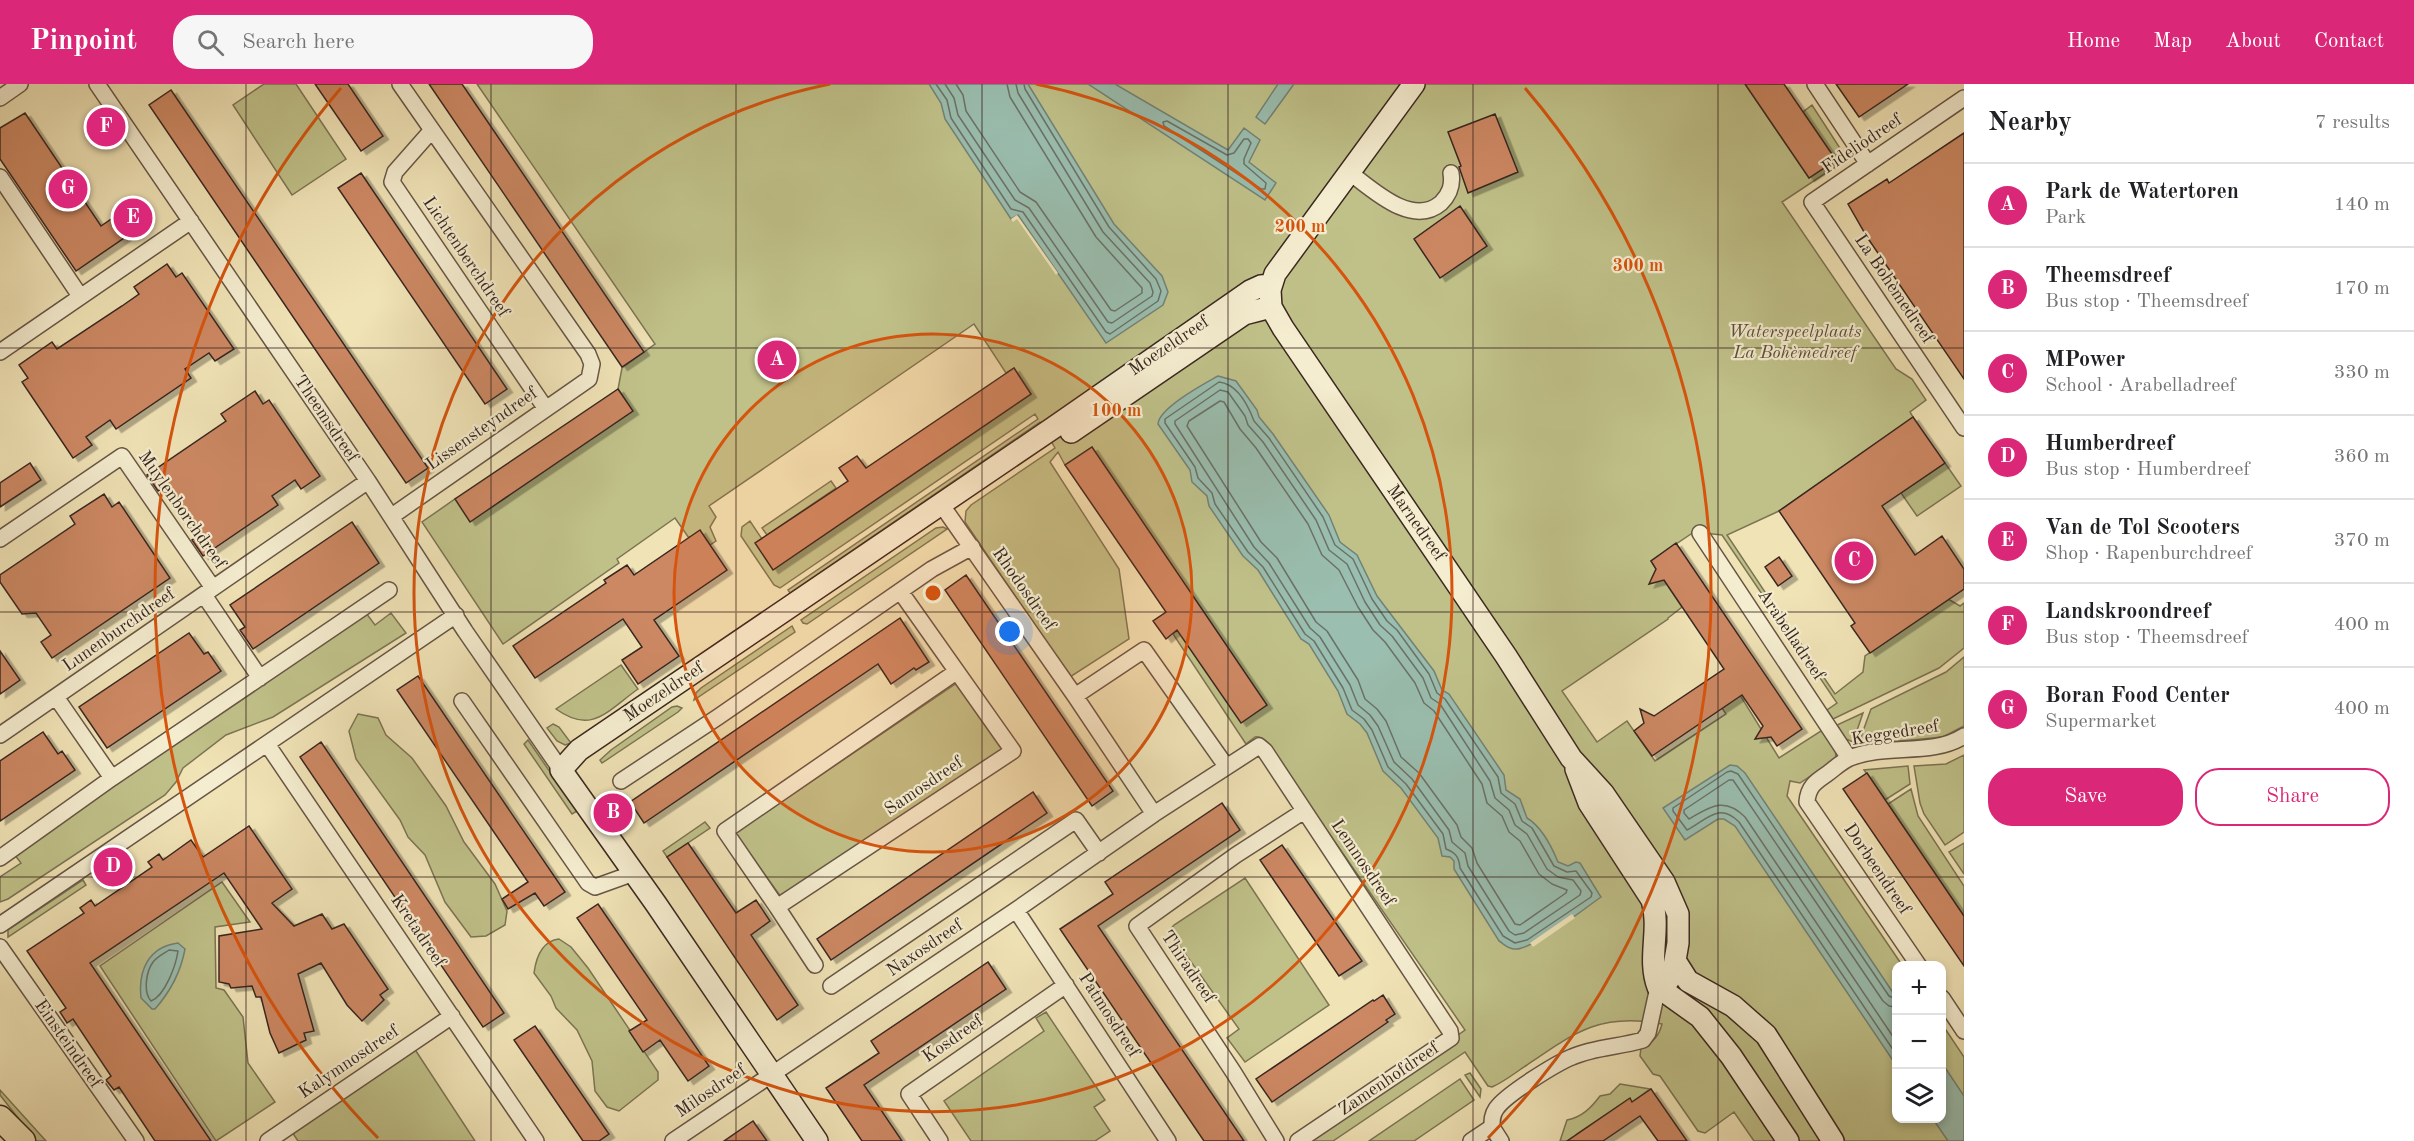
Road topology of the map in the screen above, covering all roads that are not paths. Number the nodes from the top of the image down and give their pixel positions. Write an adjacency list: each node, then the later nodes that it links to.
1 (20, 84): 6 (street)
2 (97, 84): 14 (street, Theemsdreef)
3 (400, 84): 8 (street)
4 (1414, 84): 10 (street)
5 (1815, 84): 9 (street)
6 (0, 98)
7 (1964, 98): 9 (street, Fideliodreef)
8 (432, 130): 19 (street, Lichtenberchdreef); 19 (street, Lissensteyndreef)
9 (1868, 164): 13 (street, Fideliodreef)
10 (1349, 172): 11 (street); 15 (street)
11 (1451, 173)
12 (0, 177): 16 (street)
13 (1812, 202): 20 (street, La Bohèmedreef)
14 (190, 221): 16 (street); 22 (street, Theemsdreef)
15 (1270, 285): 17 (street, Marnedreef); 23 (street, Moezeldreef)
16 (80, 296): 18 (street)
17 (1271, 307): 23 (street, Moezeldreef); 40 (street, Marnedreef)
18 (0, 352)
19 (546, 409): 24 (street, Lissensteyndreef)
20 (1959, 411): 21 (street, La Bohèmedreef)
21 (1964, 428)
22 (368, 481): 24 (street, Theemsdreef); 30 (street, Lunenburchdreef)
23 (945, 510): 27 (street, Rhodosdreef); 43 (street, Moezeldreef)
24 (392, 516): 31 (street, Theemsdreef)
25 (1700, 533): 41 (street, Arabelladreef)
26 (0, 539): 30 (street, Muylenborchdreef)
27 (972, 548): 29 (street); 34 (street, Rhodosdreef)
28 (389, 590): 33 (street)
29 (900, 591): 32 (street, Samosdreef); 45 (street)
30 (208, 592): 33 (street, Lunenburchdreef); 35 (street, Lunenburchdreef)
31 (456, 615): 39 (street); 43 (street, Theemsdreef)
32 (956, 672): 52 (street); 52 (street, Samosdreef)
33 (260, 678): 44 (street)
34 (1076, 696): 42 (street); 48 (street, Rhodosdreef)
35 (56, 697): 37 (street, Lunenburchdreef); 44 (street, Lunenburchdreef)
36 (462, 701): 51 (street)
37 (0, 735)
38 (1964, 736): 41 (street, Keggedreef)
39 (267, 744): 54 (street); 63 (street, Kretadreef)
40 (1571, 758): 57 (street, Marnedreef); 61 (street, Marnedreef)
41 (1849, 758): 46 (street, Keggedreef)
42 (1226, 766): 47 (street, Lemnosdreef); 48 (street, Naxosdreef)
43 (561, 770): 51 (street, Theemsdreef)
44 (112, 778): 50 (street)
45 (621, 782)
46 (1807, 794): 56 (street, Dorbeendreef)
47 (1304, 811): 65 (street, Lemnosdreef); 77 (street, Thiradreef)
48 (1154, 814): 49 (street, Naxosdreef)
49 (1099, 853): 53 (street, Naxosdreef); 60 (street, Naxosdreef)
50 (0, 858)
51 (634, 873): 66 (street, Theemsdreef)
52 (777, 907): 58 (street)
53 (1017, 910): 59 (street, Patmosdreef); 66 (street, Naxosdreef)
54 (0, 925)
55 (0, 947): 70 (street, Einsteindreef)
56 (1916, 961)
57 (1676, 962): 61 (street); 82 (street)
58 (815, 965)
59 (1066, 985): 75 (street, Kosdreef); 76 (street, Patmosdreef)
60 (831, 986)
61 (1658, 987): 68 (street); 81 (street)
62 (1946, 1005): 64 (street)
63 (452, 1016): 71 (street, Kalymnosdreef); 72 (street, Kretadreef)
64 (1964, 1031)
65 (1450, 1038): 78 (street, Zamenhofdreef)
66 (772, 1074): 73 (street, Milosdreef); 74 (street, Theemsdreef)
67 (0, 1118): 69 (main road)
68 (1492, 1127): 79 (street); 80 (street)
69 (23, 1141)
70 (136, 1141)
71 (268, 1141)
72 (536, 1141)
73 (673, 1141)
74 (817, 1141)
75 (940, 1141)
76 (1168, 1141)
77 (1276, 1141)
78 (1298, 1141)
79 (1471, 1141)
80 (1501, 1141)
81 (1788, 1141)
82 (1833, 1141)

